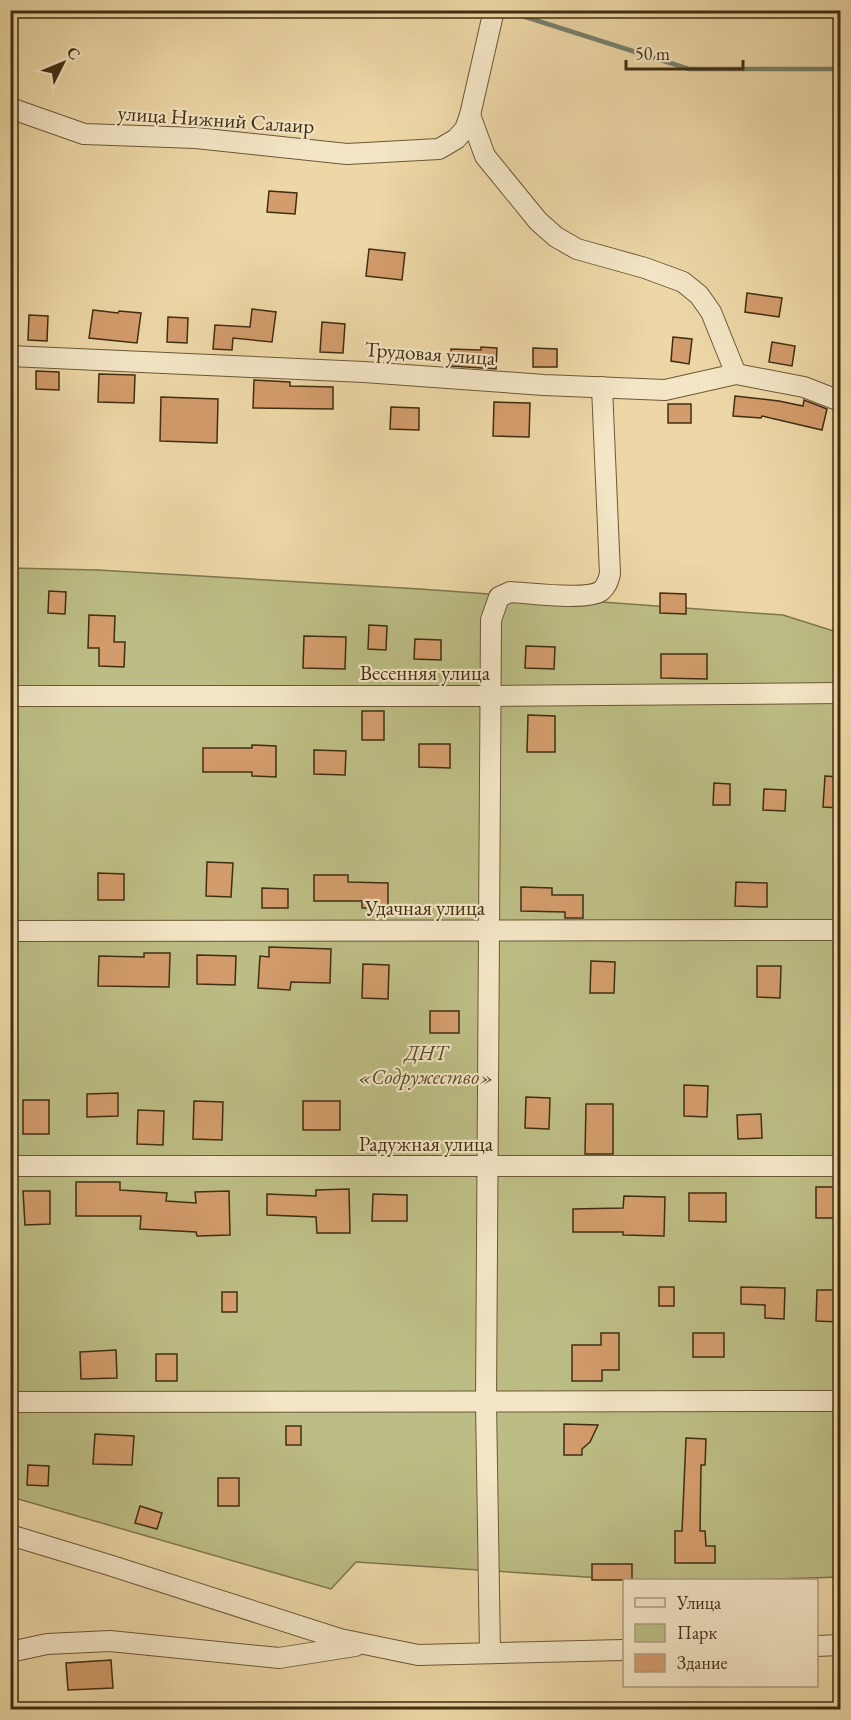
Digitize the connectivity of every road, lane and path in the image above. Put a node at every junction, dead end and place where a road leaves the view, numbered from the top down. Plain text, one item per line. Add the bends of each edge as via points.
1 (494, 10) edge
2 (10, 108) edge
3 (470, 115) junction
4 (10, 356) edge
5 (736, 374) junction
6 (602, 387) junction
7 (840, 401) edge
8 (840, 693) edge
9 (10, 696) edge
10 (490, 696) junction
11 (840, 930) edge
12 (10, 931) edge
13 (489, 931) junction
14 (10, 1166) edge
15 (840, 1166) edge
16 (488, 1167) junction
17 (840, 1401) edge
18 (10, 1402) edge
19 (486, 1402) junction
20 (10, 1535) edge
21 (367, 1644) junction
22 (840, 1645) edge
23 (818, 1646) edge
24 (623, 1650) edge
25 (10, 1652) edge
26 (490, 1653) junction

1 - 3 street
2 - 3 street, улица Нижний Салаир via 84,134 196,138 347,154 439,149 456,139
3 - 5 street via 485,156 556,237 577,249 683,282 699,295 711,312
4 - 6 street, Трудовая улица
5 - 6 street, Трудовая улица via 664,390
5 - 7 street, Трудовая улица via 804,387
6 - 10 street via 610,574 607,585 600,592 585,596 510,592 499,597 491,620
8 - 10 street, Весенняя улица
9 - 10 street, Весенняя улица
10 - 13 street
11 - 13 street, Удачная улица
12 - 13 street, Удачная улица
13 - 16 street
14 - 16 street, Радужная улица
15 - 16 street, Радужная улица
16 - 19 street
17 - 19 street
18 - 19 street
19 - 26 street
20 - 21 street via 340,1639
21 - 25 street via 279,1658 110,1641 46,1644
21 - 26 street via 418,1655
22 - 23 street
24 - 26 street

